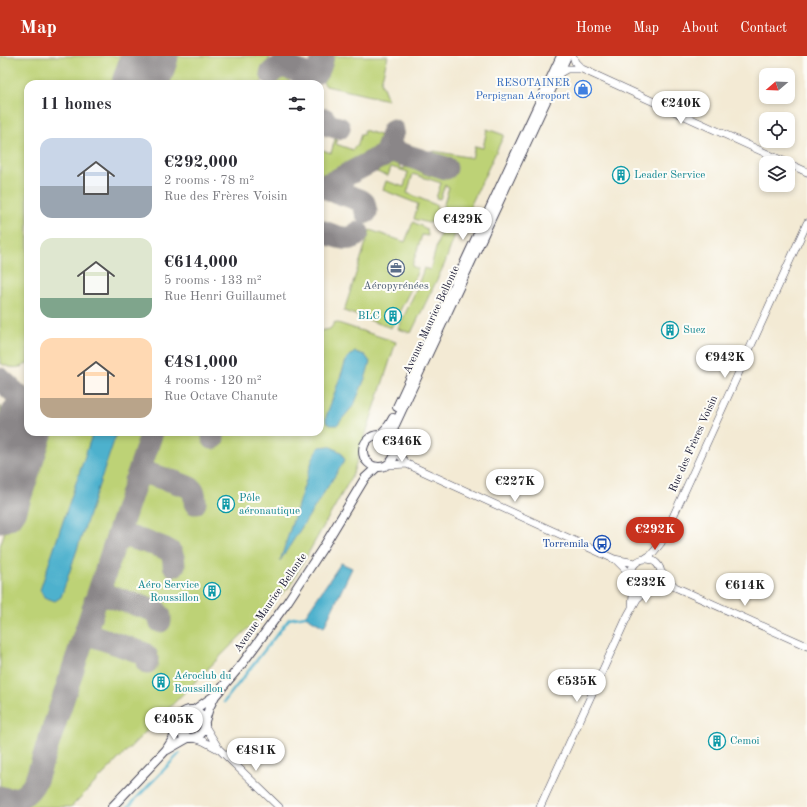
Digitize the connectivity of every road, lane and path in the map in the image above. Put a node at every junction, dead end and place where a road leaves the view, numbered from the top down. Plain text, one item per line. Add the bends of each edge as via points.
1 (561, 56) edge
2 (567, 56) edge
3 (573, 56) edge
4 (582, 69) junction
5 (560, 74) junction
6 (807, 172) edge
7 (807, 223) edge
8 (379, 436) junction
9 (393, 447) junction
10 (366, 460) junction
11 (407, 464) junction
12 (388, 465) junction
13 (377, 467) junction
14 (365, 478) junction
15 (661, 543) junction
16 (646, 558) junction
17 (614, 559) junction
18 (635, 563) junction
19 (659, 565) junction
20 (662, 574) junction
21 (631, 575) junction
22 (634, 583) junction
23 (657, 586) junction
24 (675, 587) junction
25 (648, 589) junction
26 (631, 608) junction
27 (807, 646) edge
28 (215, 696) junction
29 (194, 710) junction
30 (205, 723) junction
31 (177, 727) junction
32 (191, 738) junction
33 (166, 750) junction
34 (220, 750) junction
35 (112, 807) edge
36 (279, 807) edge
37 (540, 807) edge

1 - 8 street, Avenue Maurice Bellonte via 390,425
2 - 5 street, Avenue Maurice Bellonte
3 - 4 street
4 - 5 street via 566,69
4 - 6 street
5 - 9 street, Avenue Maurice Bellonte via 394,427
7 - 15 street, Rue des Frères Voisin
8 - 9 street via 386,438
8 - 10 street via 370,438 365,443 363,452
9 - 11 street
9 - 12 street via 393,458
10 - 13 street
10 - 14 street, Avenue Maurice Bellonte
11 - 12 street
11 - 17 street
12 - 13 street
13 - 14 street, Avenue Maurice Bellonte
14 - 28 street, Avenue Maurice Bellonte via 286,604
15 - 16 street, Rue des Frères Voisin
15 - 19 street, Rue des Frères Voisin
16 - 18 street
16 - 19 street
17 - 18 street
17 - 21 street
18 - 21 street
19 - 20 street
20 - 23 street
20 - 24 street
21 - 22 street
22 - 25 street via 640,588
22 - 26 street
23 - 24 street
23 - 25 street
24 - 27 street
25 - 26 street
26 - 37 street
28 - 29 street, Avenue Maurice Bellonte
28 - 30 street, Avenue Maurice Bellonte
29 - 30 street via 201,714
29 - 31 street via 182,713 177,720
30 - 32 street via 202,734
30 - 34 street
31 - 32 street via 181,734
31 - 33 street
32 - 33 street
32 - 34 street
33 - 35 street
34 - 36 street

